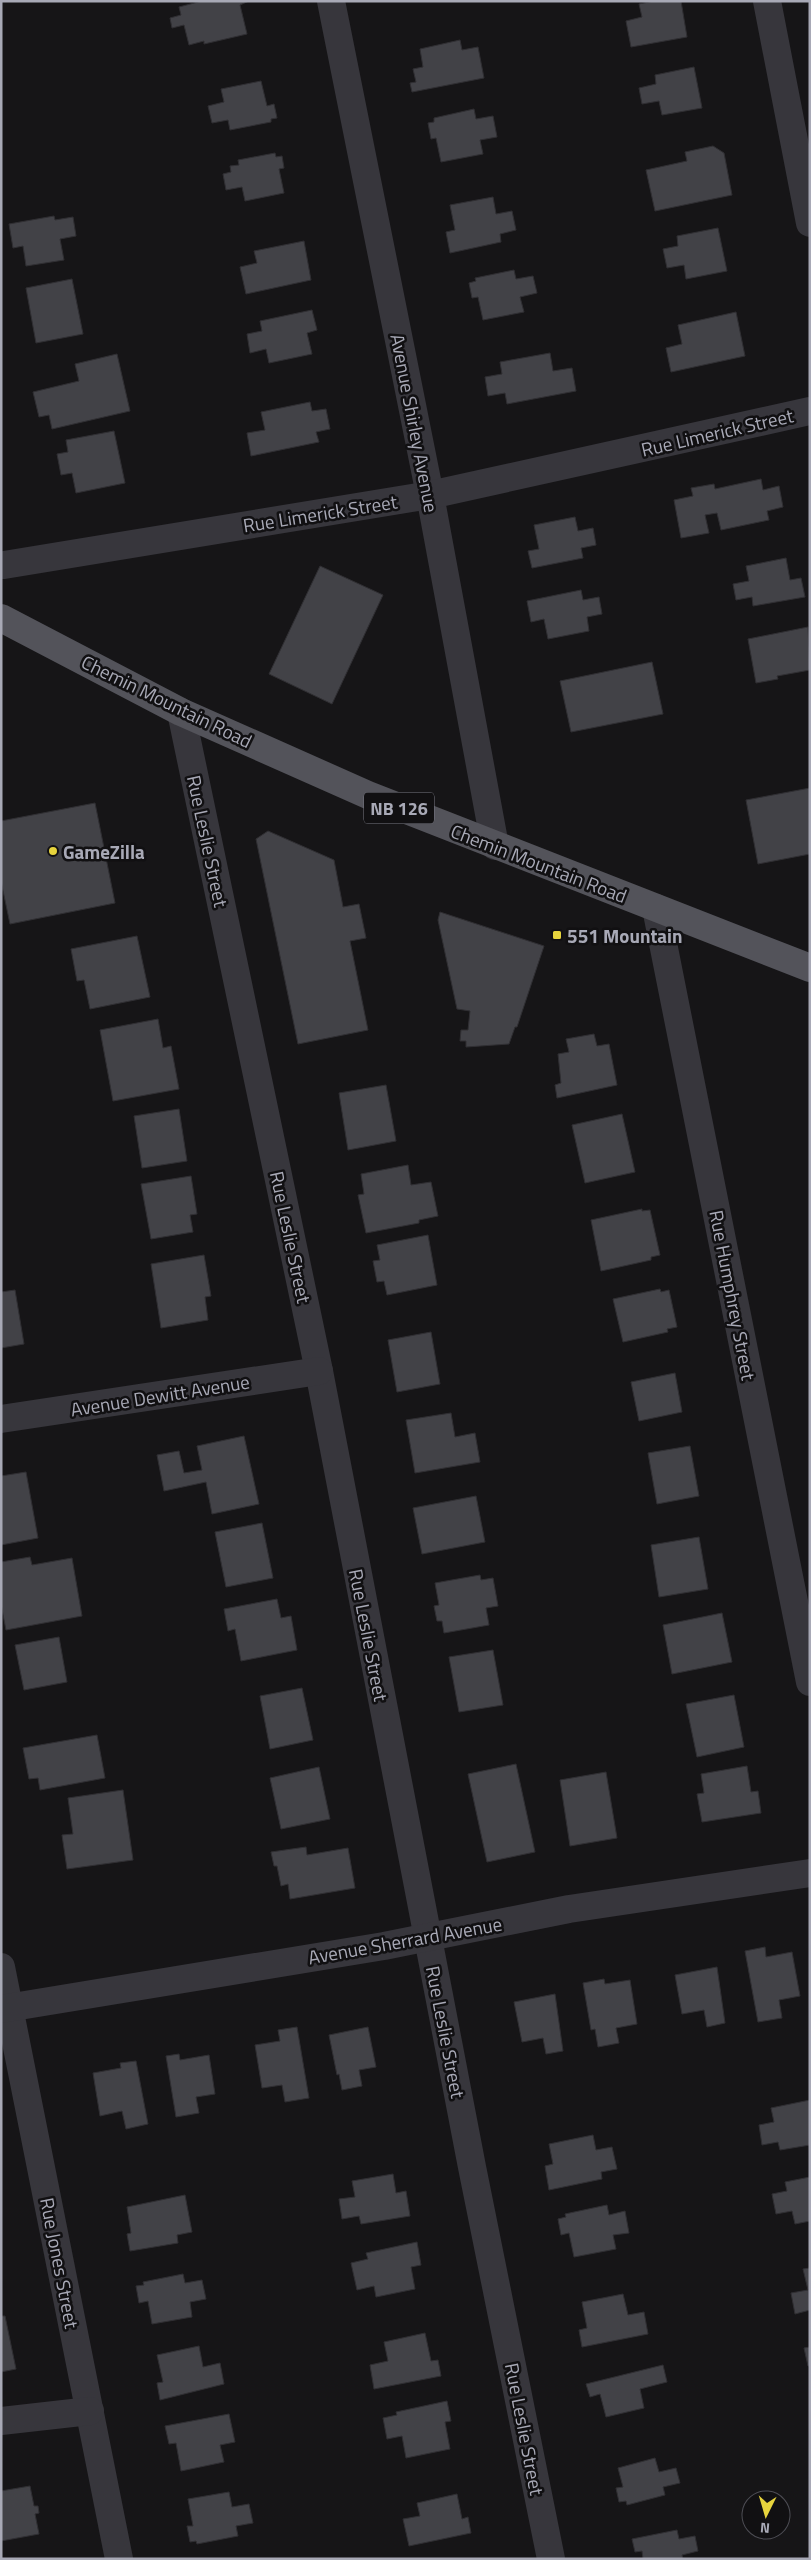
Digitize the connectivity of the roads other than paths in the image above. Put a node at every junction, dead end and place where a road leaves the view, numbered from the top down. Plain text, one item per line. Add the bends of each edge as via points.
1 (331, 1) edge
2 (767, 1) edge
3 (810, 223) edge
4 (810, 411) edge
5 (430, 495) junction
6 (2, 562) edge
7 (1, 618) edge
8 (181, 712) junction
9 (495, 846) junction
10 (656, 908) junction
11 (810, 968) edge
12 (319, 1371) junction
13 (1, 1419) edge
14 (810, 1682) edge
15 (810, 1873) edge
16 (428, 1938) junction
17 (1, 1967) edge
18 (5, 2008) edge
19 (90, 2411) junction
20 (1, 2422) edge
21 (119, 2559) edge
22 (551, 2559) edge

1 - 5 street, Avenue Shirley Avenue
2 - 3 street
4 - 5 street, Rue Limerick Street
5 - 6 street, Rue Limerick Street
5 - 9 street, Avenue Shirley Avenue
7 - 8 main road, Chemin Mountain Road / NB 126
8 - 9 main road, Chemin Mountain Road / NB 126 via 368,795
8 - 12 street, Rue Leslie Street
9 - 10 main road, Chemin Mountain Road / NB 126
10 - 11 main road, Chemin Mountain Road / NB 126
10 - 14 street, Rue Humphrey Street
12 - 13 street, Avenue Dewitt Avenue
12 - 16 street, Rue Leslie Street
15 - 16 street, Avenue Sherrard Avenue via 570,1909
16 - 18 street, Avenue Sherrard Avenue
16 - 22 street, Rue Leslie Street
17 - 18 street, Rue Jones Street
18 - 19 street, Rue Jones Street
19 - 20 street
19 - 21 street, Rue Jones Street

